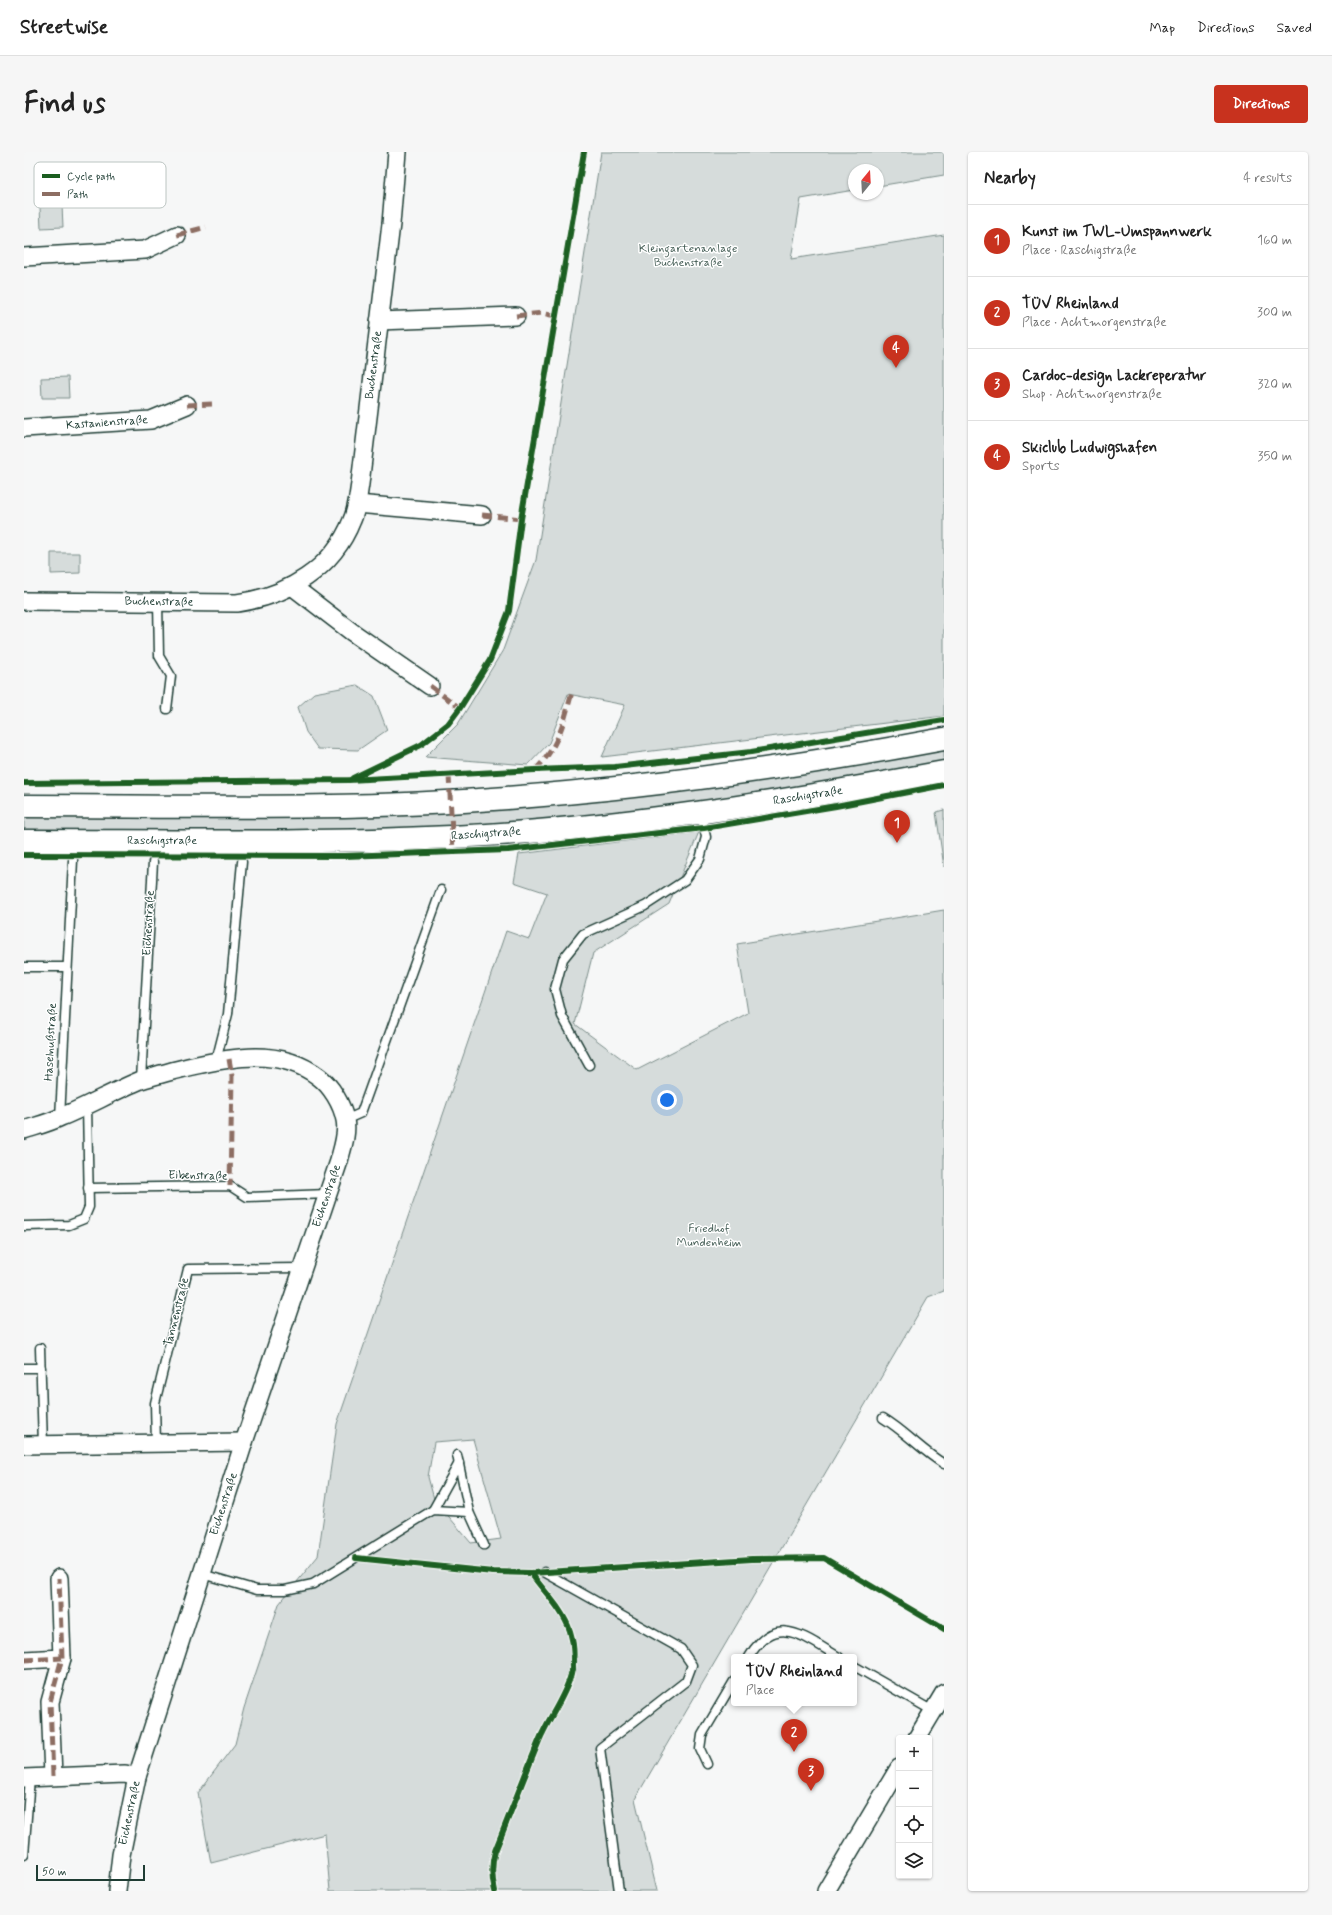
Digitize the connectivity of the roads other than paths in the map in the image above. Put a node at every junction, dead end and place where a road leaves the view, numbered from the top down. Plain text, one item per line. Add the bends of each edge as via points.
1 (397, 152) edge
2 (177, 234) dead end
3 (24, 257) edge
4 (516, 316) dead end
5 (379, 321) junction
6 (187, 405) dead end
7 (24, 428) edge
8 (357, 504) junction
9 (482, 515) dead end
10 (292, 586) junction
11 (24, 601) edge
12 (158, 602) junction
13 (430, 686) dead end
14 (167, 709) dead end
15 (944, 738) edge
16 (944, 772) edge
17 (676, 782) junction
18 (24, 806) edge
19 (701, 813) junction
20 (680, 816) junction
21 (24, 841) edge
22 (73, 860) dead end
23 (153, 862) dead end
24 (242, 862) dead end
25 (441, 890) dead end
26 (24, 967) edge
27 (67, 967) junction
28 (216, 1061) junction
29 (589, 1065) dead end
30 (141, 1080) junction
31 (86, 1106) junction
32 (60, 1118) junction
33 (345, 1120) junction
34 (24, 1130) edge
35 (88, 1188) junction
36 (328, 1194) junction
37 (24, 1226) edge
38 (303, 1268) junction
39 (40, 1348) dead end
40 (24, 1368) edge
41 (41, 1368) junction
42 (882, 1418) dead end
43 (244, 1442) junction
44 (156, 1444) junction
45 (24, 1445) edge
46 (43, 1445) junction
47 (944, 1464) edge
48 (433, 1510) junction
49 (469, 1512) junction
50 (484, 1545) dead end
51 (544, 1572) dead end
52 (202, 1574) junction
53 (59, 1578) dead end
54 (751, 1654) edge
55 (834, 1654) edge
56 (62, 1658) junction
57 (24, 1660) edge
58 (857, 1668) edge
59 (731, 1686) edge
60 (944, 1693) edge
61 (933, 1711) junction
62 (919, 1735) edge
63 (707, 1764) dead end
64 (897, 1771) edge
65 (53, 1776) junction
66 (137, 1777) junction
67 (27, 1778) edge
68 (24, 1855) edge
69 (117, 1891) edge
70 (619, 1891) edge
71 (826, 1891) edge

1 - 5 street, Buchenstraße
2 - 3 street via 145,250
4 - 5 street, Buchenstraße
5 - 8 street, Buchenstraße
6 - 7 street, Kastanienstraße via 151,420
8 - 9 street
8 - 10 street, Buchenstraße via 345,534 324,564
10 - 12 street, Buchenstraße via 255,600 237,603
10 - 13 street via 352,632
11 - 12 street, Buchenstraße
12 - 14 lane via 159,656 171,676
15 - 17 street
16 - 19 street, Raschigstraße
17 - 18 street via 506,799 326,806
17 - 20 street
19 - 20 street, Raschigstraße
19 - 29 lane via 706,837 700,858 686,880 645,906 583,934 563,959 555,989 562,1016
20 - 21 street, Raschigstraße via 506,834 326,842
22 - 27 lane, Haselnußstraße
23 - 30 lane, Eichenstraße
24 - 28 lane via 228,1014
25 - 33 lane via 361,1113
26 - 27 lane
27 - 32 lane, Haselnußstraße
28 - 30 street, Eichenstraße
28 - 33 street, Eichenstraße via 255,1056 295,1062 328,1084 338,1100
30 - 31 street, Eichenstraße
31 - 32 street, Eichenstraße
31 - 35 lane
32 - 34 street, Eichenstraße
33 - 36 street, Eichenstraße via 339,1162
35 - 36 lane, Eibenstraße via 230,1186 246,1197
35 - 37 lane via 89,1207 84,1219 69,1225
36 - 38 street, Eichenstraße
38 - 43 street, Eichenstraße
38 - 44 lane, Tannenstraße via 188,1269 155,1403
39 - 41 lane
40 - 41 lane
41 - 46 lane
42 - 47 lane via 894,1425 929,1456
43 - 44 street
43 - 52 street, Eichenstraße
44 - 46 street
45 - 46 street
48 - 49 lane
48 - 49 lane via 458,1459
48 - 52 lane via 313,1584 285,1590 258,1590
49 - 50 lane
51 - 70 lane via 681,1649 692,1665 686,1681 600,1748
52 - 66 street, Eichenstraße
53 - 56 street
54 - 55 lane via 766,1636 782,1630 800,1635
56 - 57 street
56 - 65 street via 50,1702
58 - 61 lane
59 - 63 lane via 702,1735 700,1749
60 - 61 street
61 - 62 street
64 - 71 street
65 - 66 street via 125,1774
65 - 67 street
66 - 69 street, Eichenstraße via 121,1855
67 - 68 lane

